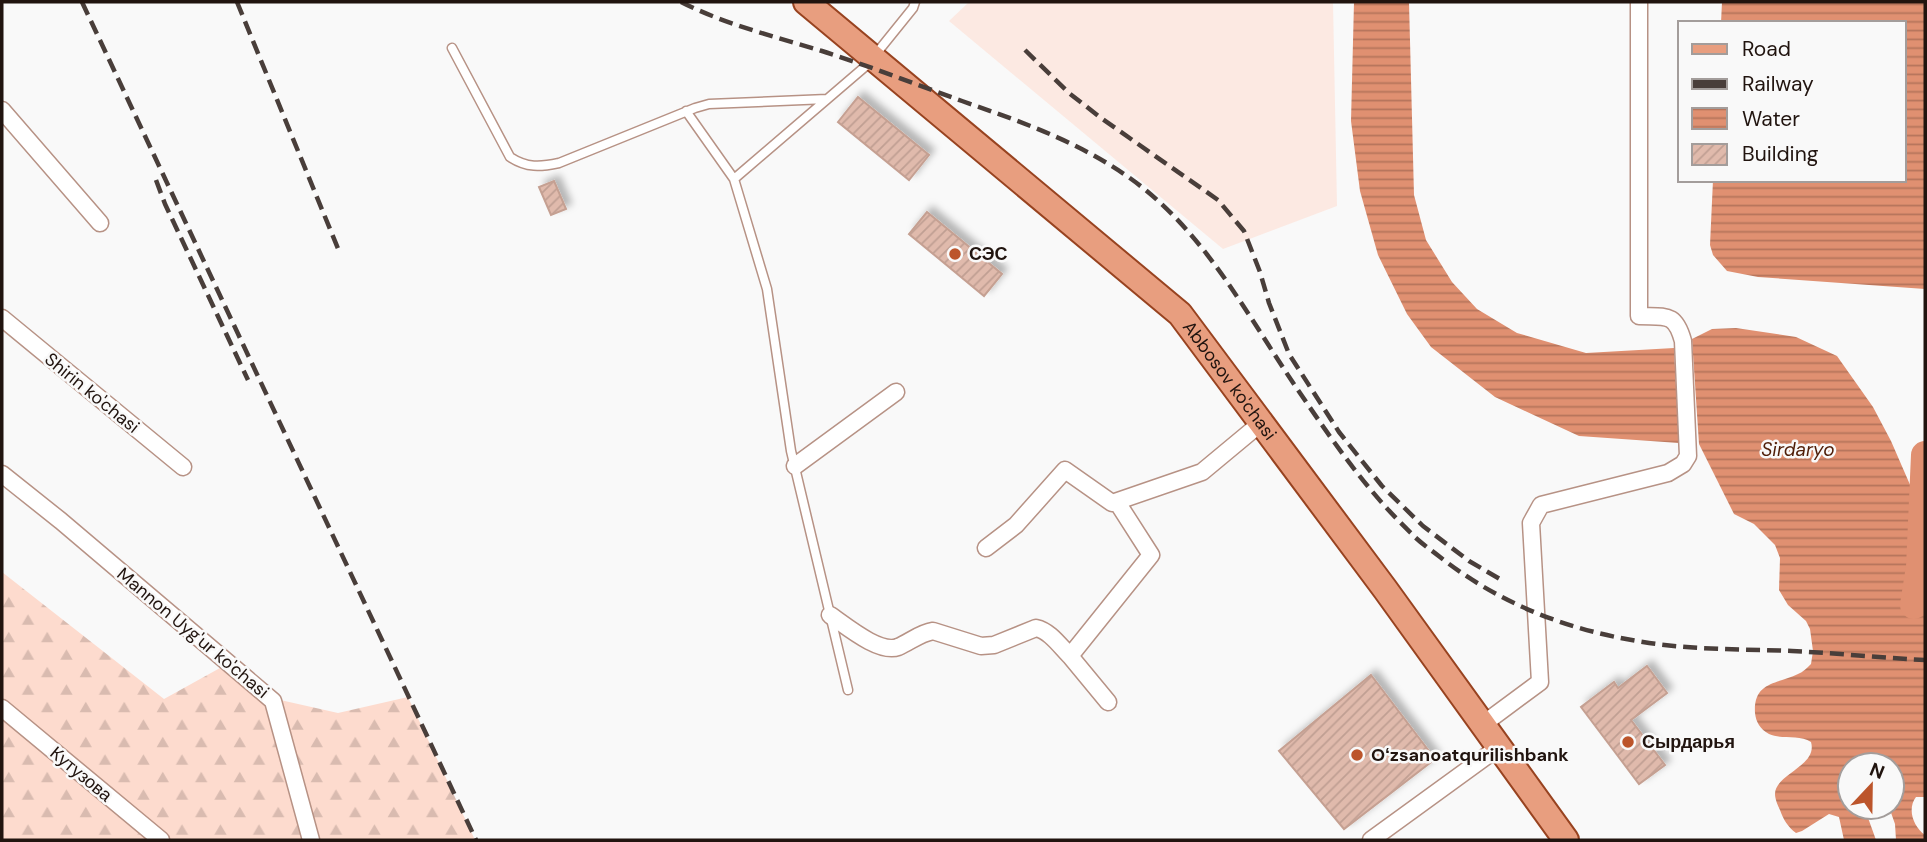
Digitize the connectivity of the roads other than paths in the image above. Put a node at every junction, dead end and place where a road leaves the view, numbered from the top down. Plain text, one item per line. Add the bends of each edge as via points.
1 (806, 2) edge
2 (915, 2) edge
3 (1639, 2) edge
4 (452, 48) dead end
5 (874, 58) junction
6 (827, 99) junction
7 (2, 110) edge
8 (686, 111) junction
9 (734, 179) junction
10 (100, 223) dead end
11 (2, 318) edge
12 (896, 392) dead end
13 (1261, 423) junction
14 (795, 466) junction
15 (183, 467) dead end
16 (2, 474) edge
17 (1117, 502) junction
18 (986, 548) dead end
19 (830, 615) junction
20 (1070, 656) junction
21 (848, 690) dead end
22 (1108, 702) dead end
23 (2, 708) edge
24 (1482, 725) junction
25 (1499, 747) junction
26 (160, 840) edge
27 (310, 840) edge
28 (1371, 840) edge
29 (1566, 840) edge

1 - 5 main road, Abbosov ko'chasi
2 - 5 lane
3 - 24 street via 1639,316 1670,318 1678,326 1683,341 1688,456 1668,473 1541,506 1531,523 1540,682
4 - 8 lane via 510,157 528,166 559,163
5 - 6 lane
5 - 13 main road, Abbosov ko'chasi via 1180,314
6 - 8 lane via 709,104
6 - 9 lane
7 - 10 street
8 - 9 lane
9 - 14 lane via 767,289
11 - 15 street, Shirin ko'chasi
12 - 14 street
13 - 17 street via 1202,472
13 - 24 main road, Abbosov ko'chasi
14 - 19 lane
16 - 27 street, Mannon Uyg'ur ko'chasi via 274,701
17 - 18 street via 1065,470 1016,525
17 - 20 street via 1151,555
19 - 20 street via 887,648 933,631 981,646 993,645 1035,628
19 - 21 lane
20 - 22 street
23 - 26 street, Кутузова
24 - 25 main road, Abbosov ko'chasi
25 - 28 street
25 - 29 main road, Abbosov ko'chasi

